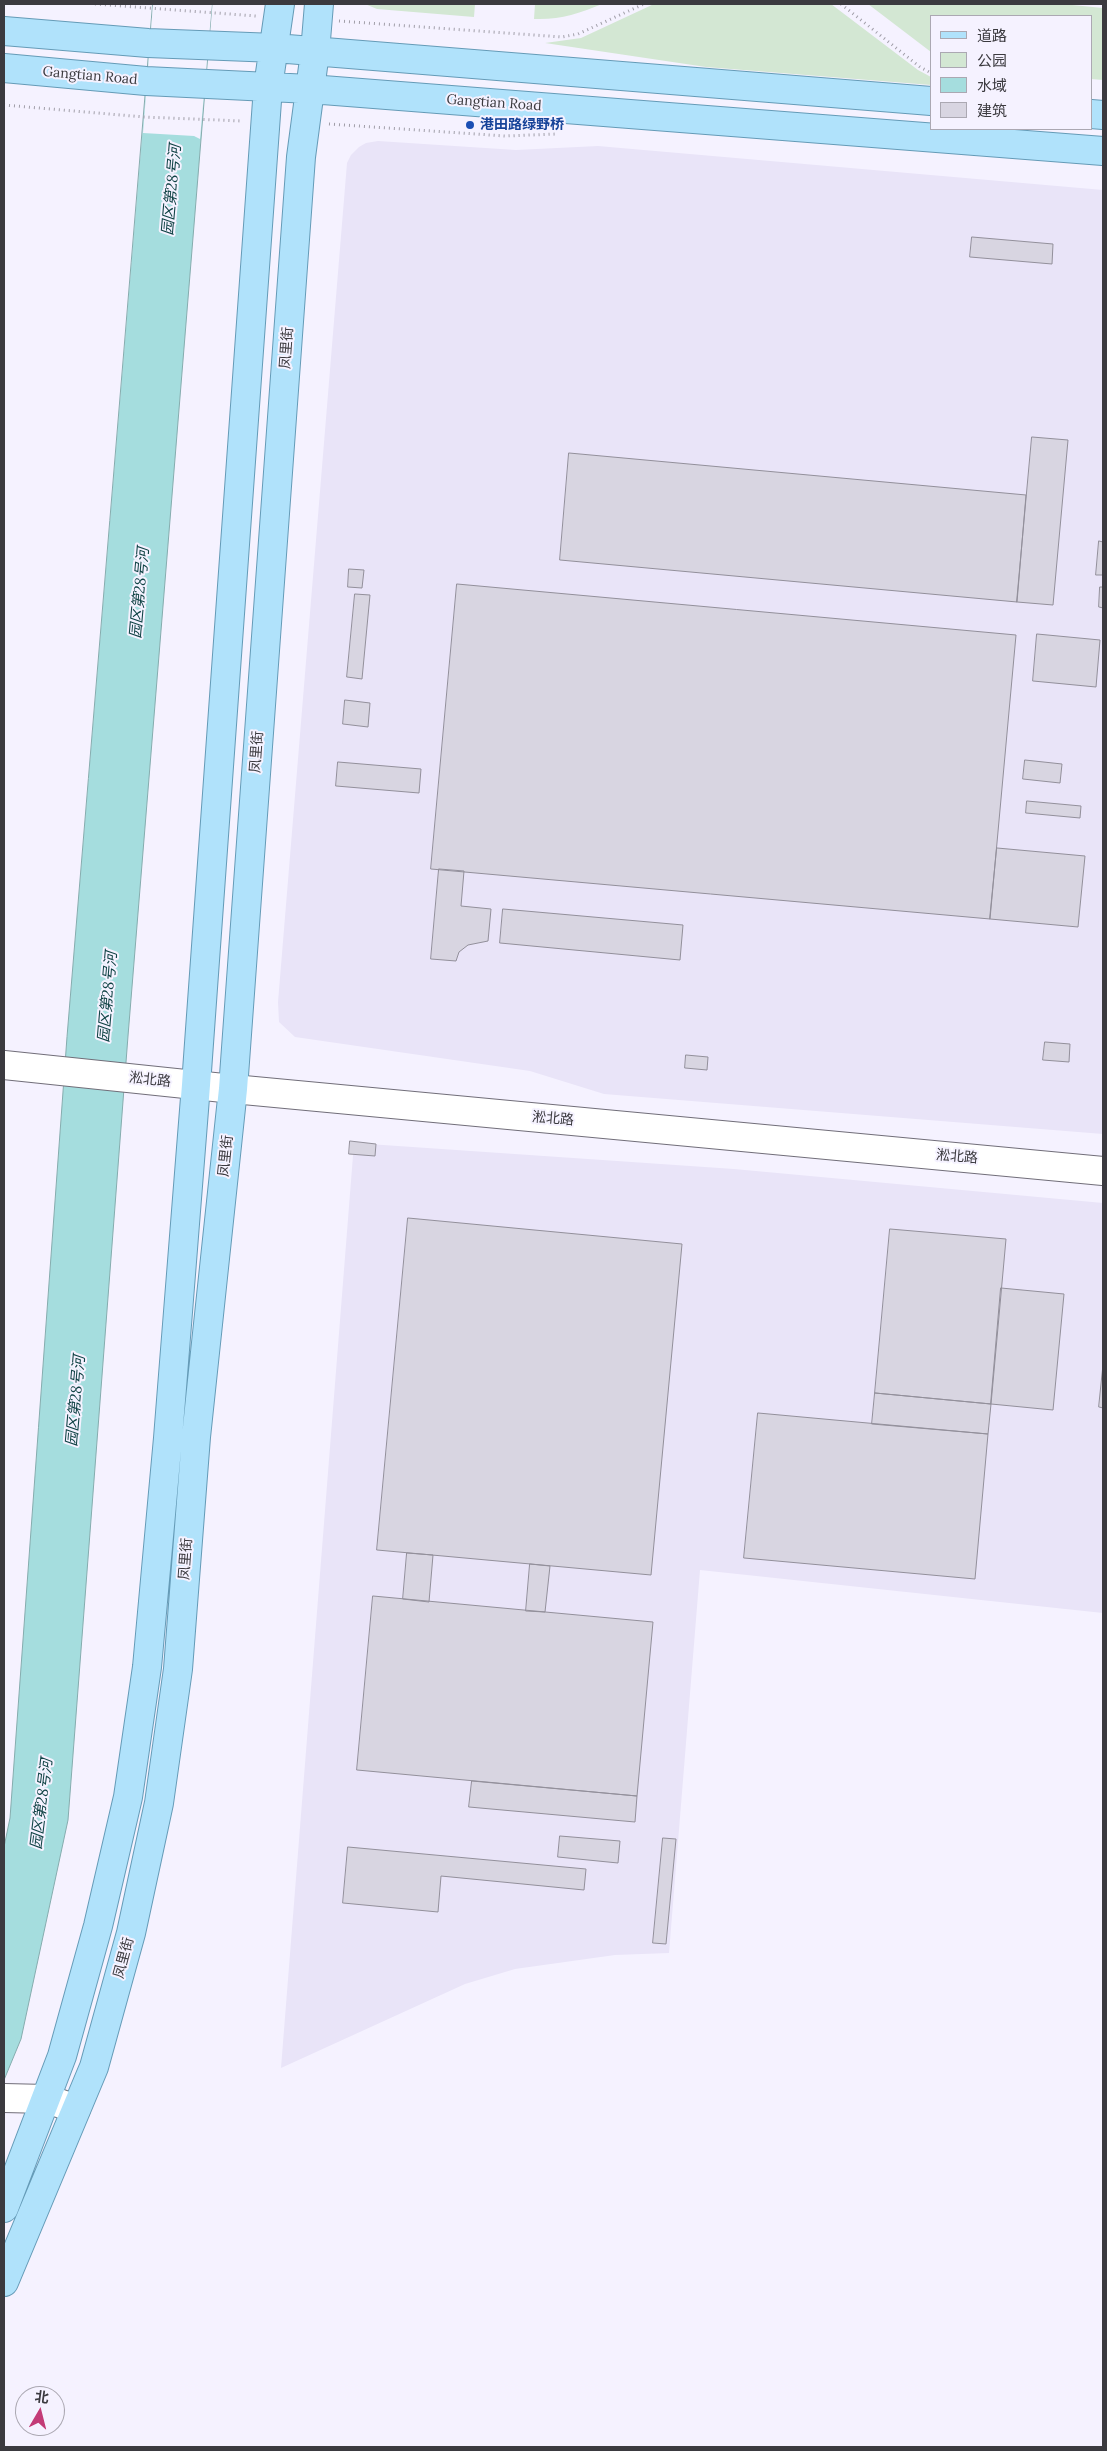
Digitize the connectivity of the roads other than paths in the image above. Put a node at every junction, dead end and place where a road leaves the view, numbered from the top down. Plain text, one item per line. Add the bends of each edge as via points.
1 (280, 11) edge
2 (319, 12) edge
3 (4, 31) edge
4 (275, 48) junction
5 (315, 52) junction
6 (4, 68) edge
7 (268, 87) junction
8 (310, 89) junction
9 (930, 101) edge
10 (1103, 151) edge
11 (4, 1065) edge
12 (196, 1085) junction
13 (233, 1089) junction
14 (1103, 1171) edge
15 (5, 2098) edge
16 (47, 2099) junction
17 (76, 2109) junction
18 (4, 2208) edge
19 (4, 2282) edge

1 - 4 main road, 凤里街
2 - 5 main road, 凤里街
3 - 4 main road via 148,43
4 - 5 main road
4 - 7 main road, 凤里街
5 - 8 main road, 凤里街
5 - 9 main road
6 - 7 main road, Gangtian Road via 146,81
7 - 8 main road, Gangtian Road
7 - 12 main road, 凤里街
8 - 10 main road, Gangtian Road
8 - 13 main road, 凤里街 via 300,157
11 - 12 street, 淞北路
12 - 13 street, 淞北路
12 - 16 main road, 凤里街 via 147,1667 128,1797 98,1926
13 - 14 street, 淞北路
13 - 17 main road, 凤里街 via 196,1437 178,1670 159,1803 131,1933 94,2067
15 - 16 street
16 - 17 street
16 - 18 main road, 凤里街
17 - 19 main road, 凤里街

